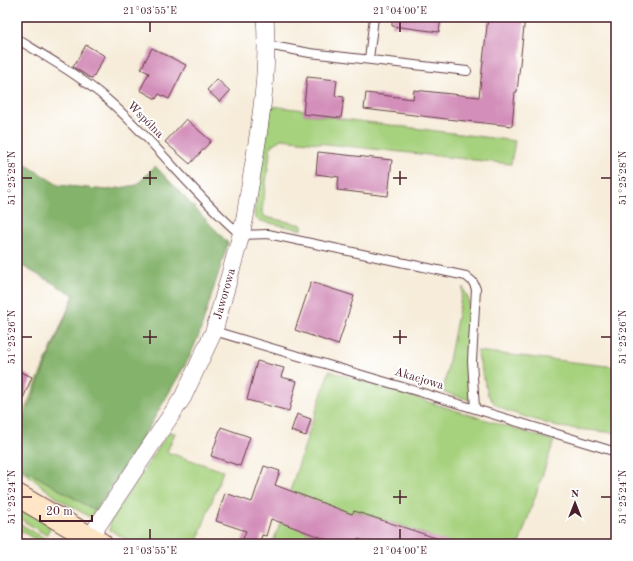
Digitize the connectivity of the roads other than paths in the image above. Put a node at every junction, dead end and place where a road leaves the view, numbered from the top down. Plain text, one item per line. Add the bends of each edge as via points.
1 (265, 17) edge
2 (374, 17) edge
3 (17, 39) edge
4 (267, 45) junction
5 (369, 59) junction
6 (467, 71) dead end
7 (241, 235) junction
8 (214, 331) junction
9 (475, 408) junction
10 (616, 452) edge
11 (17, 495) edge
12 (95, 542) edge

1 - 4 street, Jaworowa
2 - 5 lane
3 - 7 lane, Wspólna via 65,68 107,100 136,126
4 - 5 lane
4 - 7 street, Jaworowa via 264,93
5 - 6 lane
7 - 8 street, Jaworowa
7 - 9 lane via 268,234 466,276 476,289 472,362
8 - 9 lane, Akacjowa
8 - 12 street, Jaworowa via 183,397 95,530
9 - 10 lane, Akacjowa
11 - 12 main road

